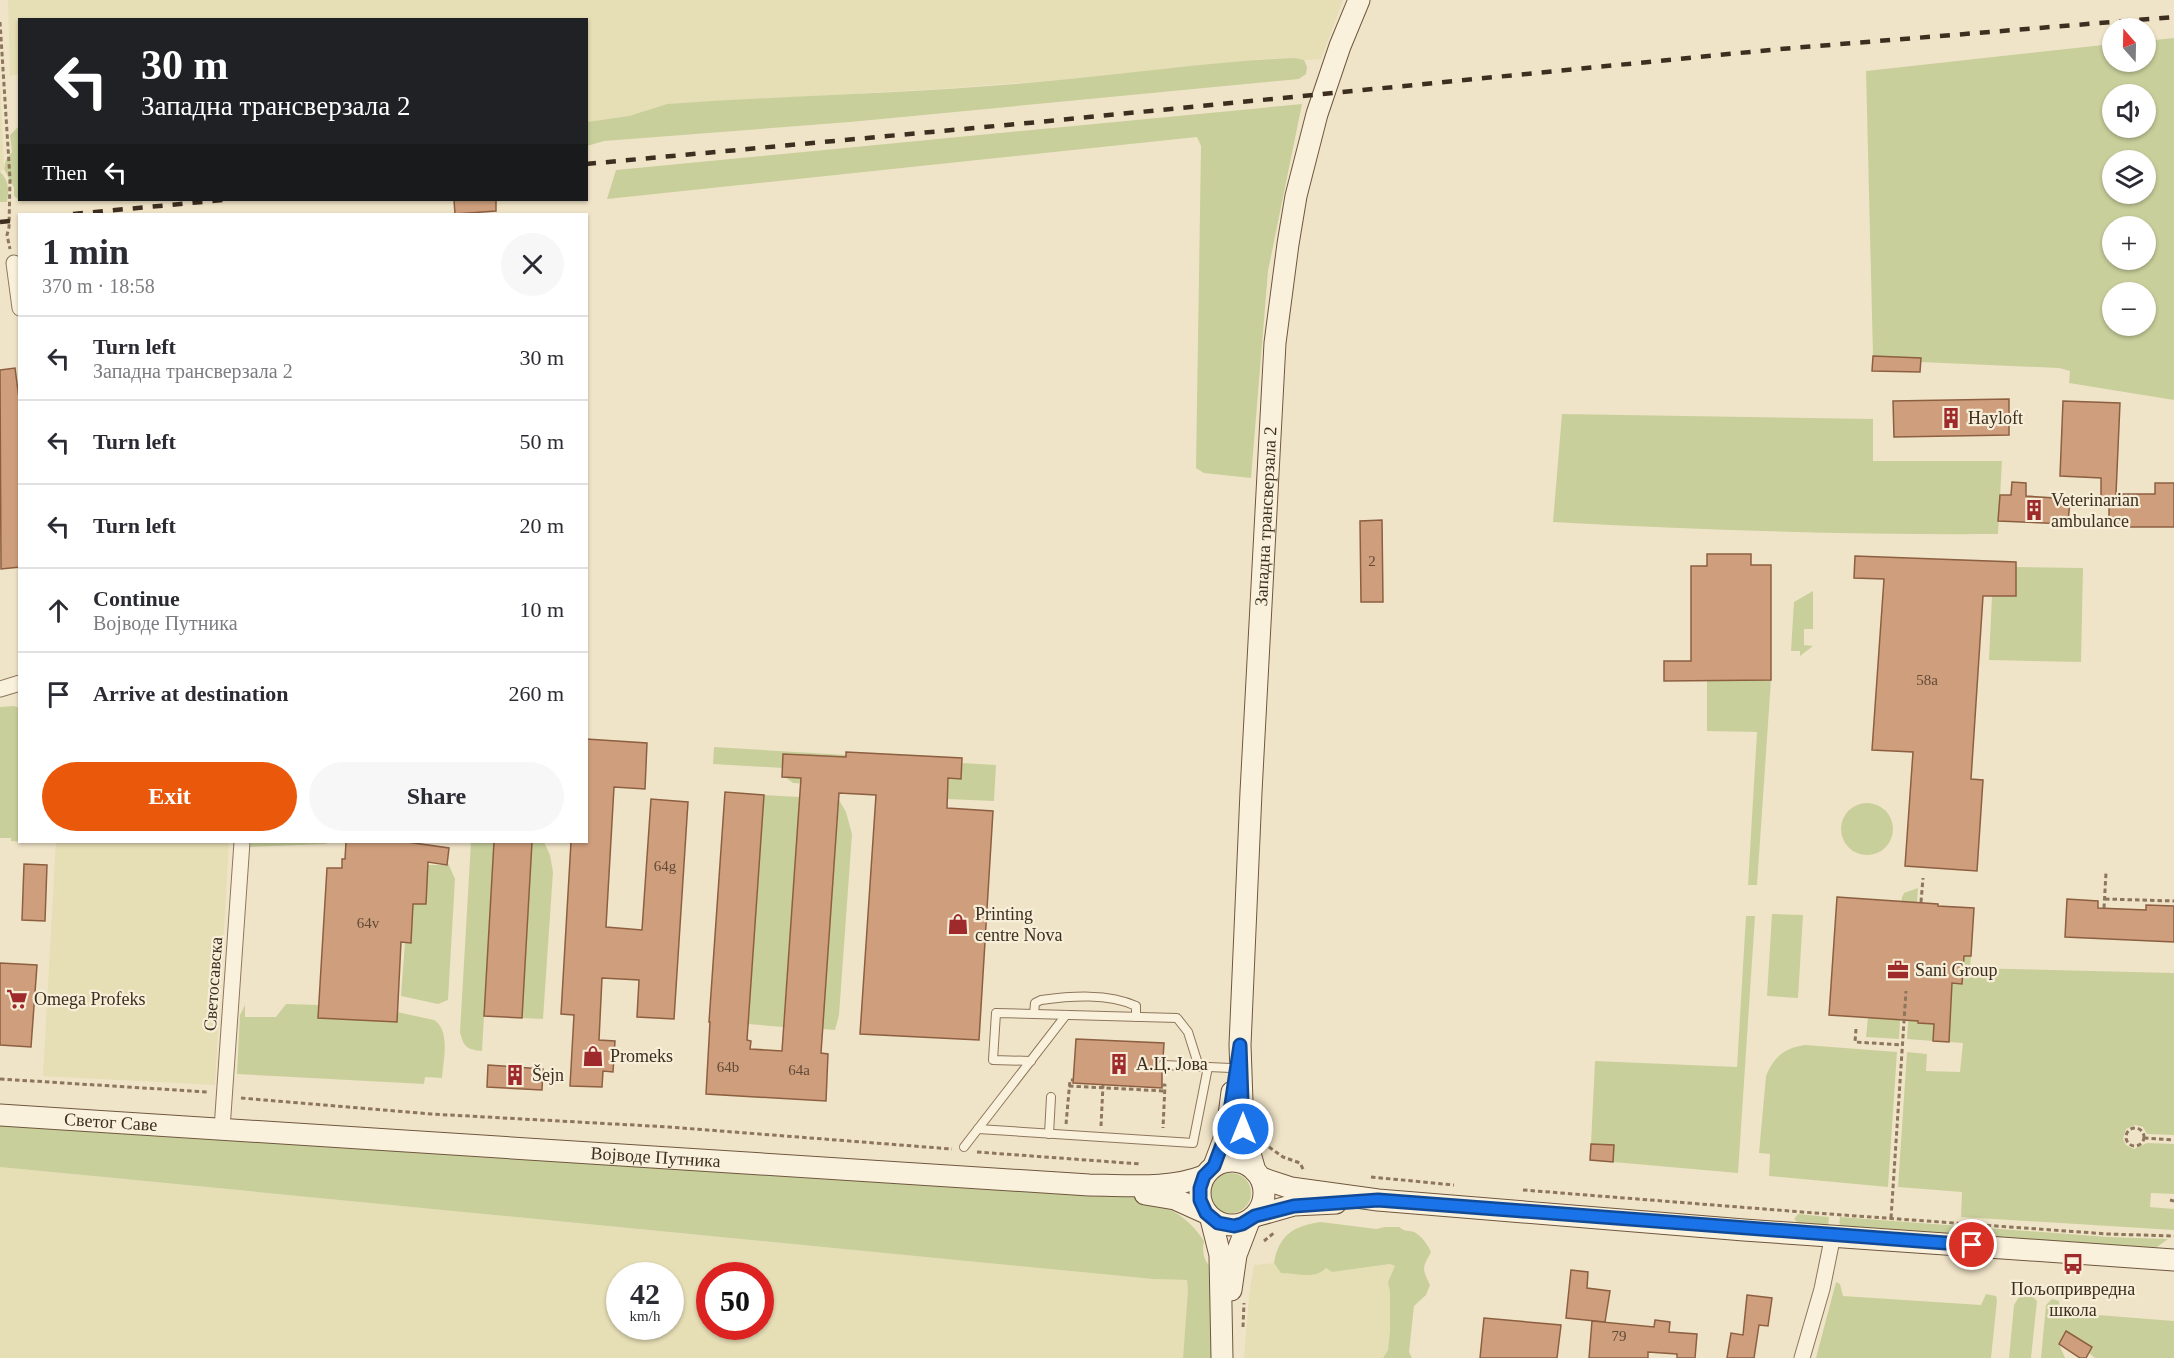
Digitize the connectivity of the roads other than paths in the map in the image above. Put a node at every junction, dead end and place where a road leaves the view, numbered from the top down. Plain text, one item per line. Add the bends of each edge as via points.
1 (1359, 0) edge
2 (14, 262) road end
3 (18, 293) edge
4 (18, 684) edge
5 (0, 689) edge
6 (242, 843) edge
7 (1034, 1014) junction
8 (1066, 1016) junction
9 (1136, 1017) junction
10 (1240, 1045) junction
11 (1031, 1061) junction
12 (1163, 1065) dead end
13 (1199, 1067) junction
14 (1209, 1067) junction
15 (1231, 1068) dead end
16 (1051, 1097) dead end
17 (0, 1115) edge
18 (222, 1129) junction
19 (978, 1129) junction
20 (1048, 1134) junction
21 (964, 1147) dead end
22 (1209, 1171) junction
23 (1258, 1175) junction
24 (1089, 1185) junction
25 (1378, 1200) junction
26 (1209, 1216) junction
27 (1252, 1218) junction
28 (1833, 1235) junction
29 (2174, 1260) edge
30 (1229, 1345) edge
31 (1802, 1358) edge

1 - 10 main road, Западна трансверзала 2 via 1317,114 1296,196 1275,343
2 - 3 street
4 - 5 street
6 - 18 street, Светосавска
7 - 8 lane
7 - 9 lane via 1035,1003 1041,1000 1089,997 1126,1001 1136,1006
7 - 11 lane via 996,1012 993,1060
8 - 9 lane
8 - 11 lane
9 - 13 lane via 1177,1018 1188,1032
10 - 22 main road, Западна трансверзала 2 via 1227,1131
10 - 23 main road, Западна трансверзала 2 via 1243,1129
11 - 19 lane
12 - 13 lane
13 - 14 lane
14 - 15 lane
14 - 20 lane via 1193,1143
16 - 20 lane
17 - 18 main road, Светог Саве
18 - 24 main road, Војводе Путника
19 - 20 lane
19 - 21 lane
22 - 23 main road via 1221,1163 1235,1161 1249,1166
22 - 24 main road, Војводе Путника via 1191,1181 1163,1185
22 - 26 main road via 1199,1194
23 - 25 main road via 1299,1190
23 - 27 main road via 1263,1202
24 - 26 main road, Војводе Путника via 1167,1197
25 - 27 main road via 1294,1206
25 - 28 main road
26 - 27 main road via 1234,1226
26 - 30 main road via 1220,1255
27 - 30 main road via 1236,1255
28 - 29 main road
28 - 31 street

